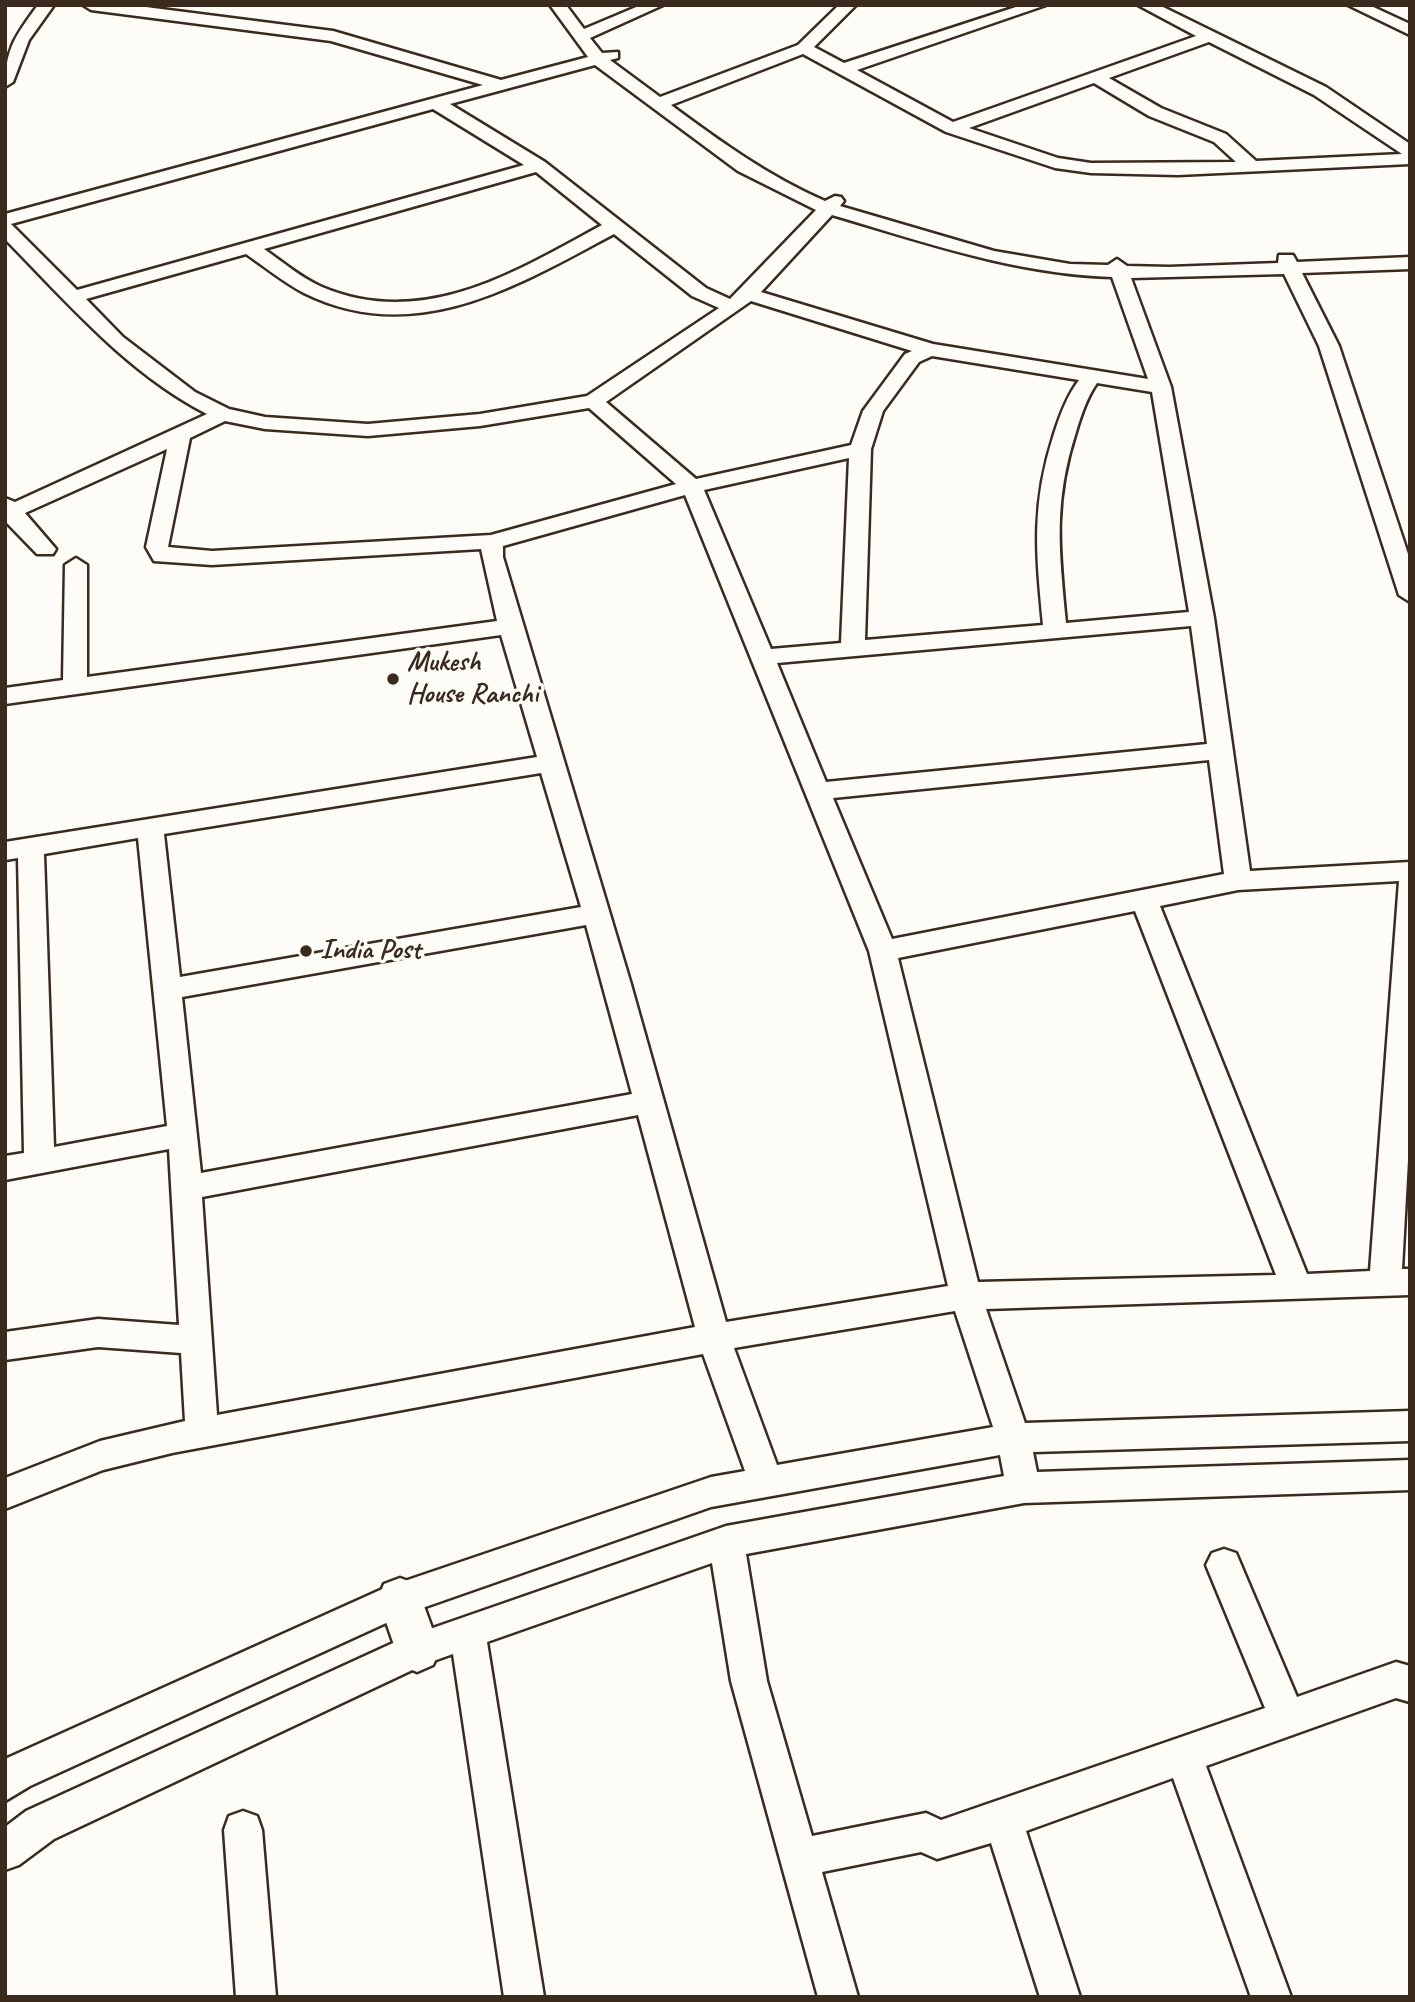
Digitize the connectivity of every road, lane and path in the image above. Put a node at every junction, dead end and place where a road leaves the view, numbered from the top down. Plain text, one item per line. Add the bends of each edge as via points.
1 (46, 5) edge
2 (91, 5) edge
3 (558, 5) edge
4 (572, 5) edge
5 (655, 5) edge
6 (848, 5) edge
7 (1038, 5) edge
8 (1146, 5) edge
9 (1356, 5) edge
10 (1368, 5) edge
11 (1410, 24) edge
12 (1410, 30) edge
13 (587, 34) junction
14 (1211, 36) junction
15 (804, 48) junction
16 (605, 57) junction
17 (843, 69) junction
18 (1095, 77) junction
19 (5, 82) edge
20 (504, 86) junction
21 (663, 102) junction
22 (439, 105) junction
23 (952, 128) junction
24 (1410, 152) edge
25 (1410, 159) edge
26 (540, 166) junction
27 (1251, 166) junction
28 (831, 204) junction
29 (5, 220) edge
30 (614, 226) junction
31 (5, 228) edge
32 (250, 248) junction
33 (1410, 254) edge
34 (1410, 263) edge
35 (1288, 264) junction
36 (1118, 269) junction
37 (748, 294) junction
38 (73, 297) junction
39 (731, 306) junction
40 (930, 350) junction
41 (1093, 376) junction
42 (1161, 387) junction
43 (593, 401) junction
44 (223, 414) junction
45 (180, 436) junction
46 (860, 449) junction
47 (692, 486) junction
48 (7, 510) edge
49 (492, 542) junction
50 (45, 549) dead end
51 (76, 565) dead end
52 (1408, 582) edge
53 (1202, 618) junction
54 (510, 626) junction
55 (1055, 629) junction
56 (853, 648) junction
57 (762, 657) junction
58 (75, 686) junction
59 (5, 696) edge
60 (1220, 751) junction
61 (551, 764) junction
62 (817, 791) junction
63 (150, 827) junction
64 (18, 849) edge
65 (1410, 872) edge
66 (1238, 881) junction
67 (1410, 884) edge
68 (1144, 900) junction
69 (596, 914) junction
70 (883, 951) junction
71 (168, 989) junction
72 (649, 1101) junction
73 (183, 1135) junction
74 (39, 1161) junction
75 (5, 1168) edge
76 (187, 1188) junction
77 (1397, 1283) edge
78 (1297, 1288) junction
79 (966, 1296) junction
80 (714, 1338) junction
81 (197, 1340) junction
82 (5, 1346) edge
83 (1410, 1426) edge
84 (202, 1432) junction
85 (1013, 1438) junction
86 (1410, 1475) edge
87 (766, 1482) junction
88 (1024, 1488) junction
89 (5, 1494) edge
90 (726, 1542) junction
91 (1224, 1564) dead end
92 (400, 1599) junction
93 (468, 1633) junction
94 (417, 1650) junction
95 (1410, 1684) edge
96 (1288, 1719) junction
97 (1184, 1756) junction
98 (5, 1782) edge
99 (1003, 1820) junction
100 (243, 1830) dead end
101 (5, 1851) edge
102 (798, 1858) junction
103 (256, 1997) edge
104 (524, 1997) edge
105 (838, 1997) edge
106 (1060, 1997) edge
107 (1271, 1997) edge

1 - 19 street via 21,40
2 - 20 street via 333,36
3 - 13 street
4 - 13 street
5 - 13 street
6 - 15 street
7 - 17 street
8 - 14 street
9 - 12 street
10 - 11 street
13 - 16 street
14 - 18 street
14 - 24 street via 1320,91
15 - 17 street
15 - 21 street
16 - 20 street
16 - 21 street
17 - 23 street
18 - 23 street
18 - 27 street via 1155,112 1220,138
20 - 22 street
21 - 28 street via 744,167 781,188
22 - 26 street
22 - 29 street
23 - 27 street via 1031,157 1091,168
25 - 27 street
26 - 30 street
26 - 32 street
28 - 36 street via 992,256 1049,267
28 - 37 street
30 - 32 street via 481,296 430,308 389,307 316,291
30 - 39 street via 699,292
31 - 38 street
32 - 38 street
33 - 35 street
34 - 35 street
35 - 36 street
35 - 52 street via 1329,346
36 - 42 street
37 - 39 street
37 - 40 street
38 - 44 street via 137,359 188,396
39 - 43 street
40 - 41 street
40 - 46 street via 912,358 873,411
41 - 42 street
41 - 55 street via 1082,386 1064,436 1047,517
42 - 53 street
43 - 44 street via 480,420 368,430 295,427
43 - 47 street
44 - 45 street
45 - 48 street
45 - 49 street via 157,547 162,556 212,558
46 - 47 street
46 - 56 street
47 - 49 street
47 - 57 street
48 - 50 street
49 - 54 street
51 - 58 street
53 - 55 street
53 - 60 street
54 - 58 street
54 - 61 street
55 - 56 street
56 - 57 street
57 - 62 street
58 - 59 street
60 - 62 street
60 - 66 street
61 - 63 street
61 - 69 street
62 - 70 street
63 - 64 street
63 - 71 street
64 - 74 street
65 - 66 street
66 - 68 street
67 - 77 street
68 - 70 street
68 - 78 street
69 - 71 street
69 - 72 street
70 - 79 street
71 - 73 street
72 - 76 street
72 - 80 street
73 - 74 street
73 - 76 street
74 - 75 street
76 - 81 street
77 - 78 street
78 - 79 street
79 - 80 street
79 - 85 street
80 - 84 street
80 - 87 street
81 - 82 street via 98,1334
81 - 84 street
83 - 85 street
84 - 89 street via 100,1456
85 - 87 street
85 - 88 street
86 - 88 street
87 - 92 street via 710,1492
88 - 90 street
90 - 93 street
90 - 102 street via 749,1681
91 - 96 street
92 - 94 street
92 - 98 street
93 - 94 street
93 - 104 street
94 - 101 street via 40,1825
95 - 96 street via 1396,1680
96 - 97 street
97 - 99 street
97 - 107 street
99 - 102 street via 937,1840 926,1832
99 - 106 street
100 - 103 street
102 - 105 street

